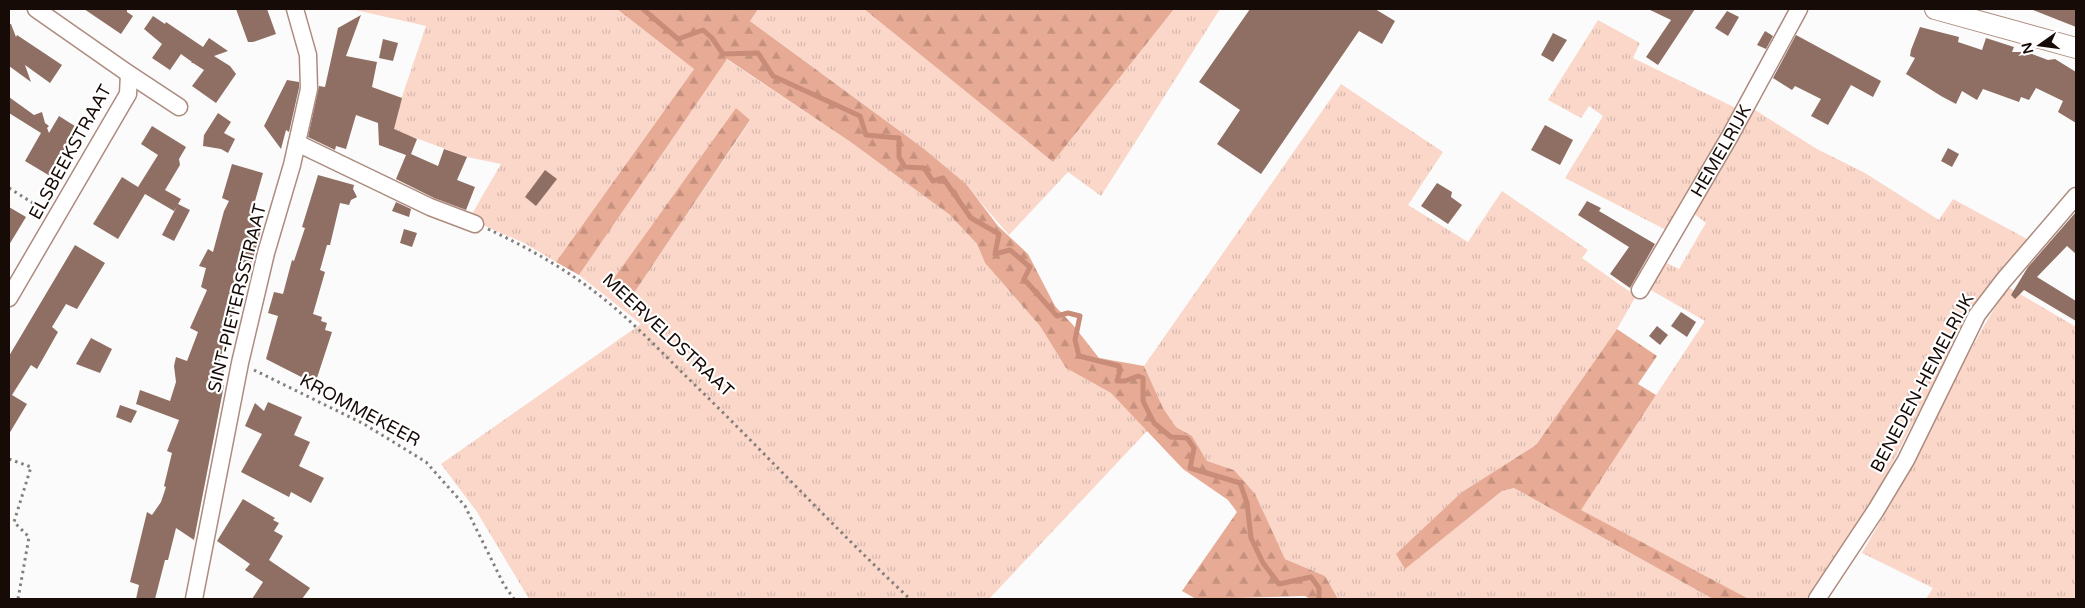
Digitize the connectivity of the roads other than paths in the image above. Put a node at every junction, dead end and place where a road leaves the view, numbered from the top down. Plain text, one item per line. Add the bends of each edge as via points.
1 (36, 9) edge
2 (295, 9) edge
3 (1799, 9) edge
4 (1935, 9) edge
5 (2076, 48) edge
6 (129, 74) junction
7 (179, 107) dead end
8 (297, 143) junction
9 (2076, 196) edge
10 (475, 224) road end
11 (1640, 290) dead end
12 (9, 298) edge
13 (194, 599) edge
14 (1817, 599) edge

1 - 6 street, ELSBEEKSTRAAT
2 - 8 street, SINT-PIETERSSTRAAT via 308,54 309,90
3 - 11 street, HEMELRIJK
4 - 5 street
6 - 7 street, ELSBEEKSTRAAT
6 - 12 street, ELSBEEKSTRAAT via 128,94
8 - 10 street via 430,207
8 - 13 street, SINT-PIETERSSTRAAT via 266,253 240,364
9 - 14 street, BENEDEN-HEMELRIJK via 1982,307 1906,460

